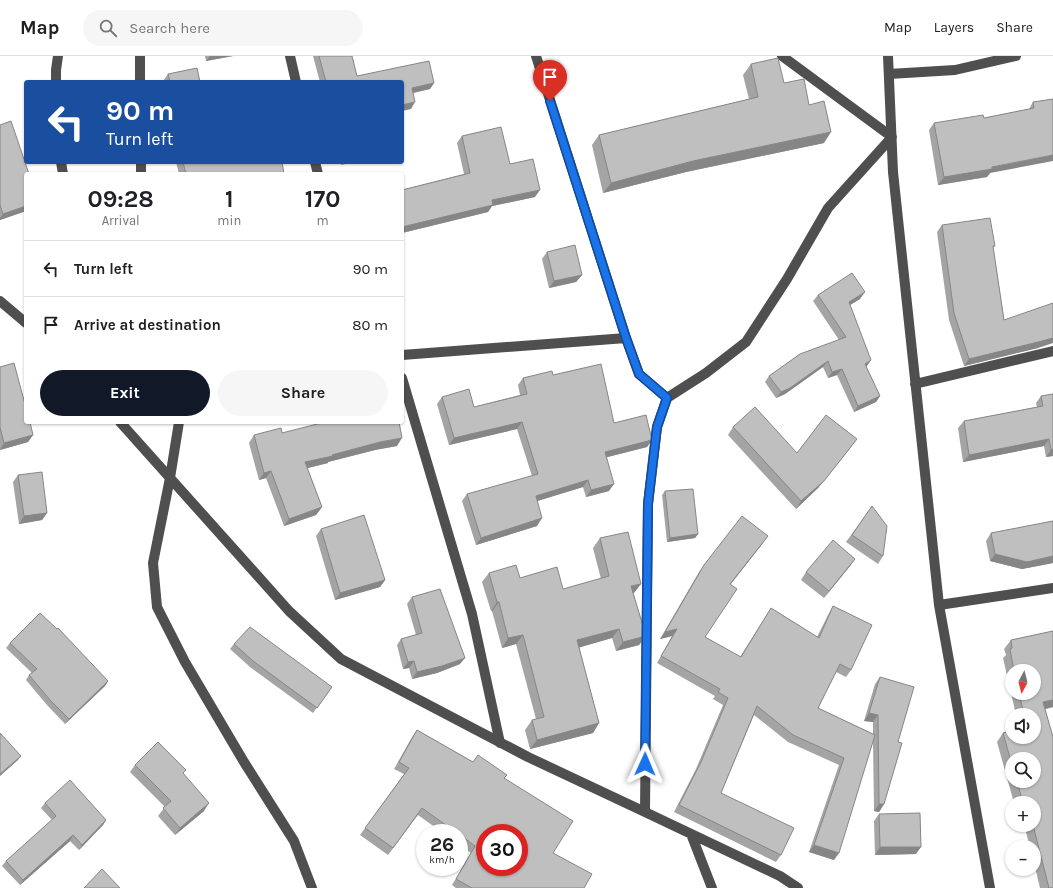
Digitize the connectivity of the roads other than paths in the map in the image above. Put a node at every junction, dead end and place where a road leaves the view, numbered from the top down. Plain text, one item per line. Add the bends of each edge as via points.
1 (58, 56) edge
2 (140, 56) edge
3 (290, 56) edge
4 (536, 56) edge
5 (782, 56) edge
6 (888, 56) edge
7 (1016, 56) edge
8 (889, 74) junction
9 (56, 80) edge
10 (140, 80) edge
11 (296, 80) edge
12 (892, 138) junction
13 (0, 301) edge
14 (24, 322) edge
15 (626, 338) junction
16 (1053, 351) edge
17 (404, 355) edge
18 (915, 384) junction
19 (404, 385) edge
20 (667, 398) junction
21 (122, 424) edge
22 (179, 424) edge
23 (170, 478) junction
24 (1053, 588) edge
25 (939, 605) junction
26 (500, 743) junction
27 (645, 812) junction
28 (691, 834) junction
29 (312, 888) edge
30 (712, 888) edge
31 (798, 888) edge
32 (990, 888) edge

1 - 9 street
2 - 10 street
3 - 11 street
4 - 15 street
5 - 12 street
6 - 8 street
7 - 8 street via 955,70
8 - 12 street
12 - 18 street via 893,172
12 - 20 street via 828,208 746,342 706,373
13 - 14 street
15 - 17 street
15 - 20 street via 639,374
16 - 18 street
18 - 25 street
19 - 26 street via 472,614
20 - 27 street via 657,427 648,504
21 - 23 street
22 - 23 street
23 - 26 street via 290,611 341,659
23 - 29 street via 153,563 156,607 200,689 294,841
24 - 25 street
25 - 32 street
26 - 27 street
27 - 28 street
28 - 30 street
28 - 31 street via 780,876

